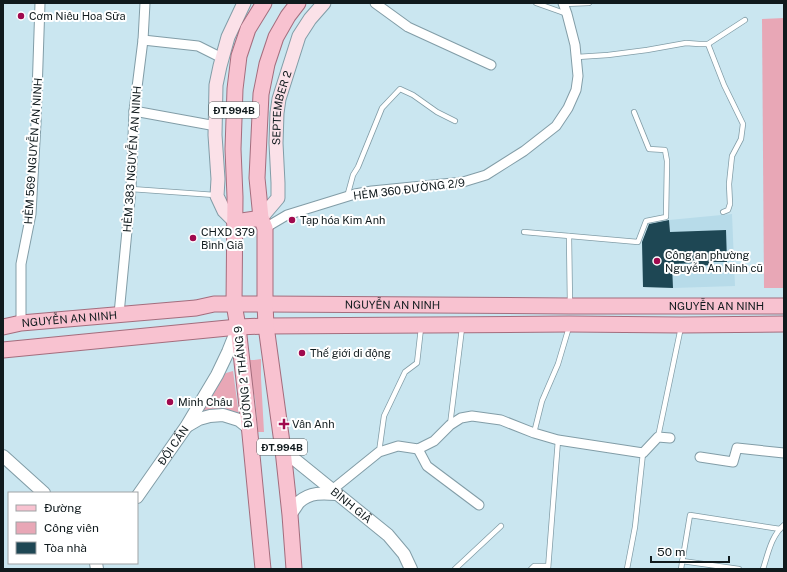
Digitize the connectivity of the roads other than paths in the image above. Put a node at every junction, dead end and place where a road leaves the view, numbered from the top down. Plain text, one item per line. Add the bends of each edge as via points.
1 (40, 3) edge
2 (146, 3) edge
3 (244, 3) edge
4 (264, 3) edge
5 (298, 3) edge
6 (324, 3) edge
7 (375, 3) edge
8 (536, 3) edge
9 (563, 3) edge
10 (589, 3) edge
11 (568, 14) junction
12 (744, 20) dead end
13 (142, 40) junction
14 (708, 44) junction
15 (577, 57) junction
16 (222, 58) junction
17 (492, 65) dead end
18 (134, 111) junction
19 (634, 112) dead end
20 (455, 121) dead end
21 (216, 126) junction
22 (131, 188) junction
23 (216, 196) junction
24 (347, 197) junction
25 (723, 212) dead end
26 (235, 222) junction
27 (263, 223) junction
28 (524, 232) dead end
29 (569, 236) junction
30 (234, 304) junction
31 (265, 304) junction
32 (570, 306) junction
33 (784, 306) edge
34 (119, 314) junction
35 (21, 323) junction
36 (570, 324) junction
37 (784, 324) edge
38 (422, 325) junction
39 (462, 325) junction
40 (681, 325) junction
41 (266, 326) junction
42 (3, 327) edge
43 (238, 327) junction
44 (3, 350) edge
45 (450, 425) junction
46 (186, 427) junction
47 (249, 428) junction
48 (534, 433) junction
49 (658, 437) junction
50 (670, 438) dead end
51 (558, 440) junction
52 (418, 449) junction
53 (283, 450) junction
54 (379, 452) junction
55 (643, 453) junction
56 (784, 453) edge
57 (3, 456) edge
58 (700, 456) dead end
59 (43, 492) edge
60 (334, 492) junction
61 (138, 496) edge
62 (478, 505) dead end
63 (290, 516) junction
64 (784, 525) edge
65 (501, 526) dead end
66 (780, 529) junction
67 (682, 561) junction
68 (548, 567) edge
69 (263, 569) edge
70 (294, 569) edge
71 (412, 569) edge
72 (455, 569) edge
73 (531, 569) edge
74 (627, 569) edge
75 (681, 569) edge
76 (739, 569) edge
77 (763, 569) edge

1 - 35 street, HẺM 569 NGUYỄN AN NINH via 31,214 21,264
2 - 13 street, HẺM 383 NGUYỄN AN NINH
3 - 16 main road, ĐT.994B via 228,37
4 - 26 main road, ĐT.994B via 248,28 239,56 234,89 232,148
5 - 27 main road, SEPTEMBER 2 / ĐT.994B via 276,37 261,94 257,178
6 - 27 main road, SEPTEMBER 2 via 299,36 279,99 276,143 278,198
7 - 17 street via 408,27
8 - 11 lane
9 - 10 lane
9 - 11 street, HẺM 360 ĐƯỜNG 2/9
11 - 15 street, HẺM 360 ĐƯỜNG 2/9
12 - 14 lane
13 - 16 street via 198,46
13 - 18 street, HẺM 383 NGUYỄN AN NINH
14 - 15 lane via 686,43
14 - 25 lane via 743,124 741,139 730,166 730,204 728,210
15 - 24 street, HẺM 360 ĐƯỜNG 2/9 via 576,90 556,126 524,151 486,175 463,182 372,191
16 - 21 main road, ĐT.994B via 216,85
18 - 21 street
18 - 22 street, HẺM 383 NGUYỄN AN NINH
19 - 29 lane via 648,150 665,150 666,217 646,221 638,242
20 - 24 lane via 400,89 382,108 353,175
21 - 23 main road, ĐT.994B
22 - 23 lane
22 - 34 street, HẺM 383 NGUYỄN AN NINH
23 - 26 main road via 224,211
24 - 27 street, HẺM 360 ĐƯỜNG 2/9
26 - 27 main road
26 - 30 main road, ĐT.994B
27 - 31 main road, SEPTEMBER 2 / ĐT.994B
28 - 29 lane
29 - 32 lane
30 - 31 main road, NGUYỄN AN NINH
30 - 34 main road, NGUYỄN AN NINH
30 - 43 main road, ĐƯỜNG 2 THÁNG 9 / ĐT.994B
31 - 32 main road, NGUYỄN AN NINH
31 - 41 main road, ĐT.994B
32 - 33 main road, NGUYỄN AN NINH
34 - 35 main road, NGUYỄN AN NINH
35 - 42 main road, NGUYỄN AN NINH
36 - 39 main road, NGUYỄN AN NINH
36 - 40 main road, NGUYỄN AN NINH
36 - 48 lane via 558,364 542,401
37 - 40 main road, NGUYỄN AN NINH
38 - 39 main road, NGUYỄN AN NINH
38 - 41 main road, NGUYỄN AN NINH
38 - 54 lane via 417,363 405,372 384,416
39 - 45 lane
40 - 49 lane
41 - 43 main road, NGUYỄN AN NINH
41 - 53 main road, ĐT.994B
43 - 44 main road, NGUYỄN AN NINH
43 - 46 street, ĐỘI CẤN via 217,375
43 - 47 main road, ĐƯỜNG 2 THÁNG 9 / ĐT.994B
45 - 48 street via 461,418 472,416 501,420
45 - 52 street via 434,441
46 - 47 street via 199,419 223,415 239,420
46 - 61 street, ĐỘI CẤN
47 - 69 main road, ĐƯỜNG 2 THÁNG 9 / ĐT.994B
48 - 51 street
49 - 50 street
49 - 55 street
51 - 55 street
51 - 68 lane
52 - 54 street via 398,446
52 - 62 street via 427,466
53 - 60 street, BÌNH GIÃ
53 - 63 main road, ĐT.994B
54 - 60 street
55 - 74 lane via 635,527
56 - 58 street via 736,448 733,462
57 - 59 street
60 - 63 street via 310,495 299,502
60 - 71 street, BÌNH GIÃ via 388,535 404,554
63 - 70 main road, ĐT.994B
64 - 66 lane
65 - 72 lane
66 - 67 lane via 690,515
66 - 77 lane via 771,542
67 - 75 lane
67 - 76 lane
68 - 73 lane via 534,566

